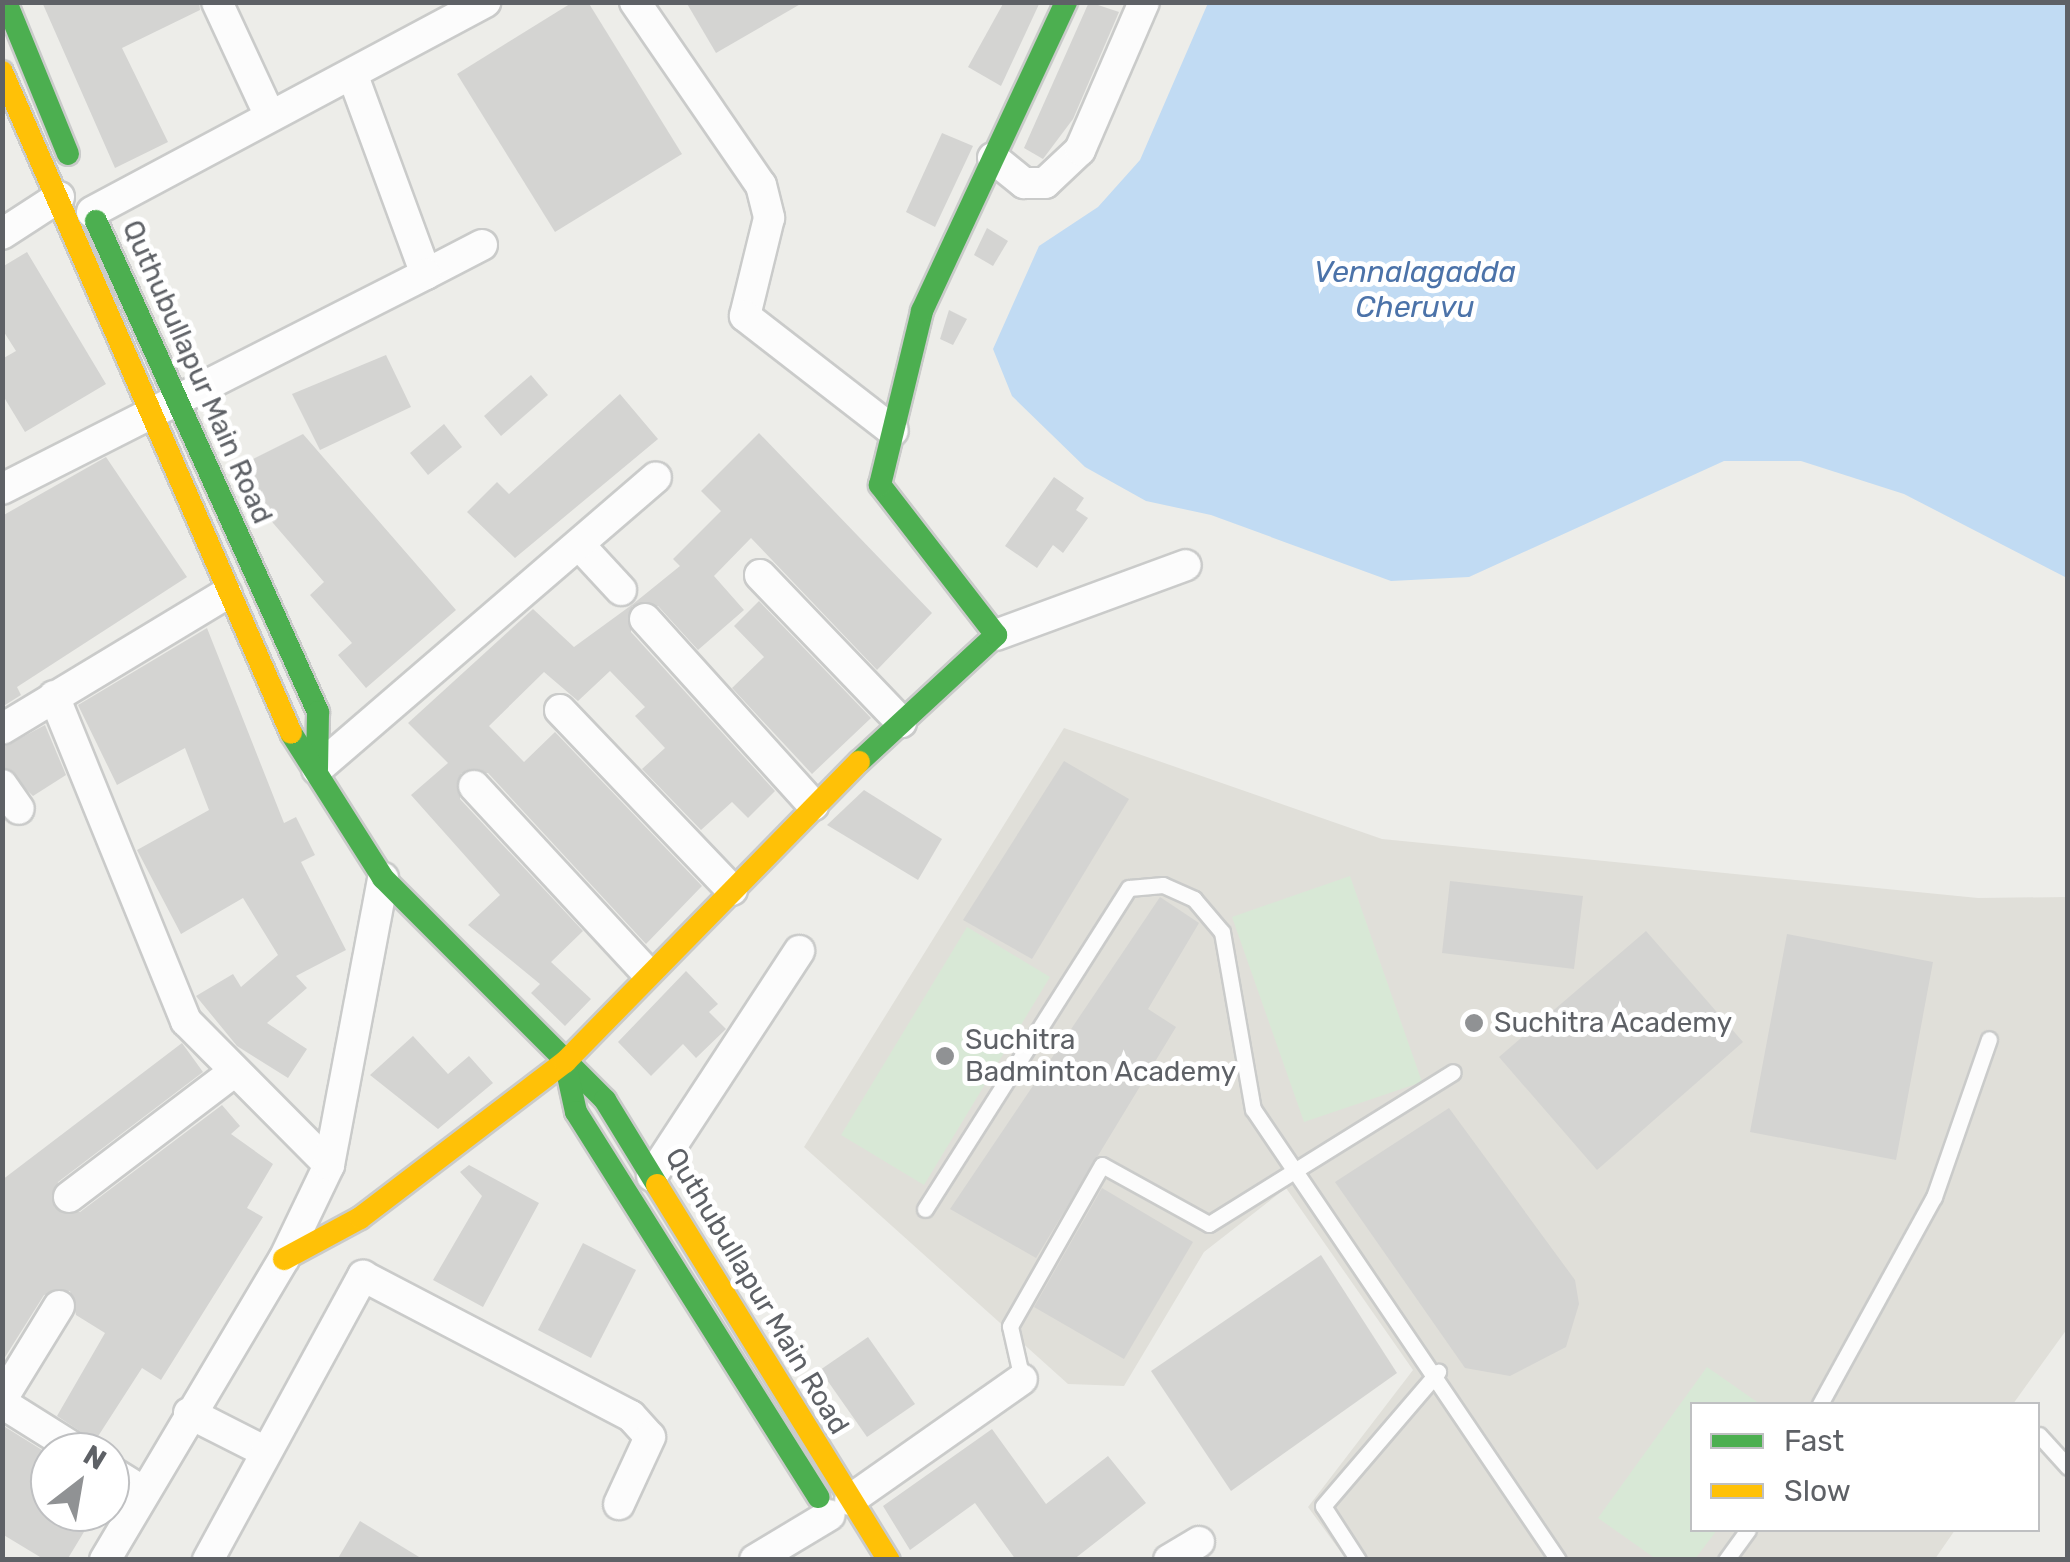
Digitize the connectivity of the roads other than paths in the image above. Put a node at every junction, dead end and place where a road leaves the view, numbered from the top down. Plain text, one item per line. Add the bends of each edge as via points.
1 (6, 2) edge
2 (217, 2) edge
3 (486, 2) edge
4 (636, 2) edge
5 (1066, 2) edge
6 (1144, 2) edge
7 (2, 72) edge
8 (353, 76) junction
9 (268, 112) junction
10 (992, 158) junction
11 (59, 197) junction
12 (92, 212) junction
13 (2, 234) edge
14 (482, 245) dead end
15 (426, 274) junction
16 (174, 395) junction
17 (147, 408) junction
18 (892, 431) junction
19 (656, 478) dead end
20 (2, 489) edge
21 (584, 549) junction
22 (1186, 565) dead end
23 (760, 575) dead end
24 (621, 590) dead end
25 (226, 594) junction
26 (645, 619) dead end
27 (996, 634) junction
28 (54, 696) junction
29 (560, 710) dead end
30 (901, 722) junction
31 (2, 730) edge
32 (317, 769) junction
33 (474, 786) dead end
34 (813, 805) junction
35 (384, 878) junction
36 (732, 890) junction
37 (799, 950) dead end
38 (646, 972) junction
39 (1989, 1039) dead end
40 (565, 1062) junction
41 (1454, 1072) dead end
42 (230, 1075) junction
43 (329, 1165) junction
44 (1294, 1168) junction
45 (652, 1176) junction
46 (69, 1197) dead end
47 (925, 1209) dead end
48 (284, 1259) junction
49 (59, 1306) dead end
50 (1438, 1372) junction
51 (1022, 1379) joint
52 (2, 1401) edge
53 (1821, 1402) edge
54 (189, 1413) junction
55 (49, 1432) edge
56 (2040, 1435) edge
57 (266, 1452) junction
58 (2068, 1466) edge
59 (130, 1483) edge
60 (141, 1490) junction
61 (620, 1504) dead end
62 (840, 1507) junction
63 (1747, 1532) edge
64 (1199, 1542) dead end
65 (105, 1560) edge
66 (208, 1560) edge
67 (755, 1560) edge
68 (859, 1560) edge
69 (889, 1560) edge
70 (1168, 1560) edge
71 (1358, 1560) edge
72 (1558, 1560) edge
73 (1726, 1560) edge

1 - 12 main road, Quthubullapur Main Road
2 - 9 street
3 - 8 street
4 - 18 street via 761,185 769,218 745,316
5 - 10 main road
6 - 10 street via 1080,150 1045,183 1024,184
7 - 11 main road, Quthubullapur Main Road
8 - 9 street
8 - 15 street
9 - 12 street
10 - 18 main road via 922,311
11 - 13 street
11 - 17 main road, Quthubullapur Main Road
12 - 16 main road, Quthubullapur Main Road
14 - 15 street
15 - 16 street
16 - 17 street
16 - 32 main road, Quthubullapur Main Road via 318,712
17 - 20 street
17 - 25 main road, Quthubullapur Main Road
18 - 27 main road via 880,485
19 - 21 street
21 - 24 street
21 - 32 street
22 - 27 street
23 - 30 street
25 - 28 street
25 - 32 main road, Quthubullapur Main Road via 277,712
26 - 34 street
27 - 30 main road
28 - 31 street
28 - 42 street via 186,1021
29 - 36 street
30 - 34 main road
32 - 35 main road, Quthubullapur Main Road
33 - 38 street
34 - 36 main road
35 - 40 main road, Quthubullapur Main Road
35 - 43 street
36 - 38 main road
37 - 45 street
38 - 40 main road
39 - 53 lane via 1934,1197
40 - 45 main road, Quthubullapur Main Road via 605,1100
40 - 48 main road via 360,1218
40 - 62 main road, Quthubullapur Main Road via 576,1112
41 - 44 lane
42 - 43 street
42 - 46 street
43 - 48 street
44 - 47 lane via 1253,1110 1222,932 1194,899 1163,885 1129,888
44 - 50 lane
44 - 51 lane via 1209,1224 1102,1165 1010,1326
45 - 62 main road, Quthubullapur Main Road
48 - 54 street
49 - 52 street
50 - 71 lane via 1323,1506
50 - 72 lane
51 - 62 street
52 - 55 street
54 - 57 street
54 - 60 street
56 - 58 lane
57 - 61 street via 363,1276 631,1416 650,1437
57 - 66 street
59 - 60 street
60 - 65 street
62 - 67 street
62 - 68 main road, Quthubullapur Main Road
62 - 69 main road, Quthubullapur Main Road
63 - 73 lane
64 - 70 street

